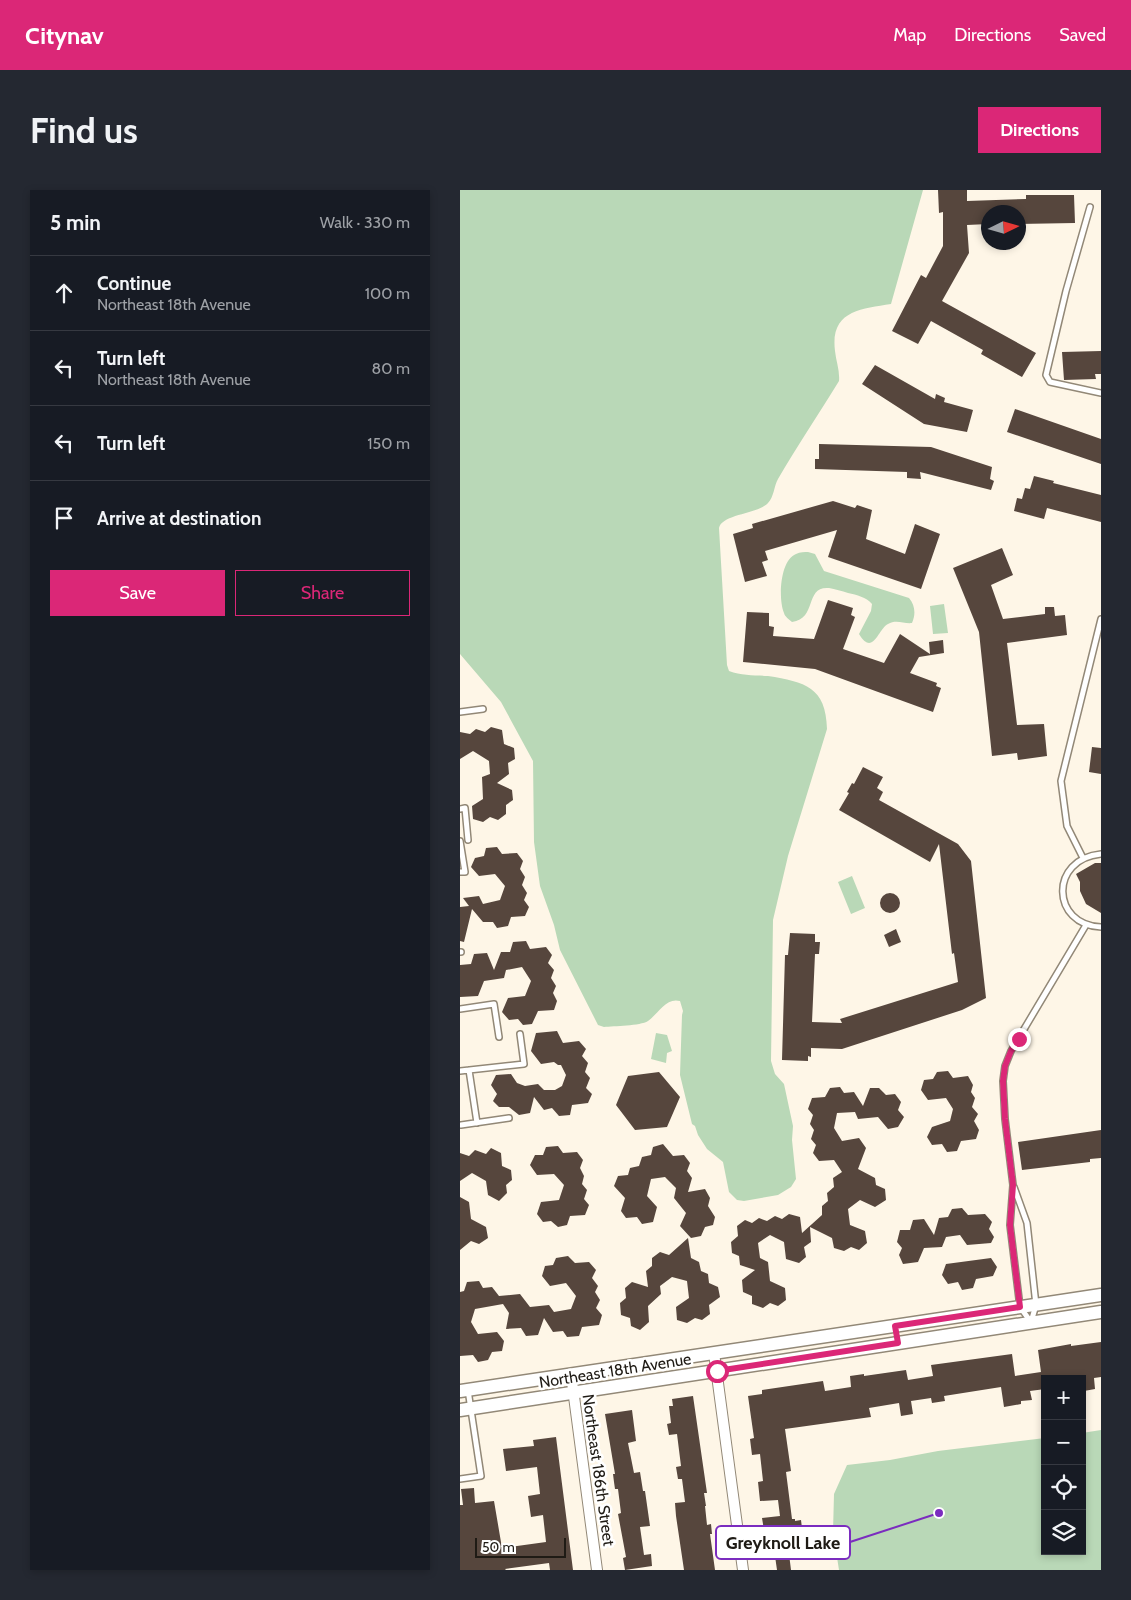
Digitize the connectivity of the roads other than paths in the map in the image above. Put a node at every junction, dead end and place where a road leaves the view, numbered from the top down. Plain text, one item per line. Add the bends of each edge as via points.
1 (1090, 207) dead end
2 (1101, 392) edge
3 (1101, 618) edge
4 (483, 708) dead end
5 (460, 712) edge
6 (460, 809) edge
7 (460, 840) edge
8 (468, 840) dead end
9 (1101, 854) edge
10 (1083, 858) junction
11 (460, 872) edge
12 (1086, 925) junction
13 (1101, 927) edge
14 (460, 1009) edge
15 (520, 1034) dead end
16 (499, 1037) dead end
17 (469, 1070) junction
18 (460, 1071) edge
19 (509, 1118) dead end
20 (477, 1122) junction
21 (461, 1125) edge
22 (1013, 1185) junction
23 (1101, 1295) edge
24 (1036, 1305) junction
25 (1020, 1307) junction
26 (1101, 1312) edge
27 (1031, 1323) junction
28 (895, 1326) junction
29 (898, 1343) junction
30 (714, 1353) junction
31 (717, 1371) junction
32 (571, 1374) junction
33 (464, 1390) edge
34 (574, 1393) junction
35 (465, 1409) edge
36 (460, 1479) edge
37 (597, 1570) edge
38 (743, 1570) edge

1 - 2 lane via 1046,375 1050,382
3 - 10 lane via 1062,781 1067,826
4 - 5 lane
6 - 8 lane via 464,808
7 - 11 lane via 465,872
9 - 10 lane
10 - 12 lane via 1069,870 1063,894 1072,915
12 - 13 lane
12 - 22 lane via 1005,1066 1004,1101
14 - 16 lane via 494,1004
15 - 17 lane via 524,1064
17 - 18 lane
17 - 20 lane
19 - 20 lane
20 - 21 lane
22 - 24 lane via 1028,1223
22 - 25 lane via 1010,1225
23 - 24 street, Northeast 18th Avenue
24 - 25 street, Northeast 18th Avenue
24 - 27 lane
25 - 27 lane
25 - 28 street, Northeast 18th Avenue
26 - 27 street, Northeast 18th Avenue
27 - 29 street, Northeast 18th Avenue
28 - 29 lane
28 - 30 street, Northeast 18th Avenue
29 - 31 street, Northeast 18th Avenue
30 - 31 street
30 - 32 street, Northeast 18th Avenue
31 - 34 street, Northeast 18th Avenue
31 - 38 street
32 - 33 street, Northeast 18th Avenue
32 - 34 street, Northeast 186th Street
33 - 35 lane
34 - 35 street, Northeast 18th Avenue
34 - 37 street, Northeast 186th Street
35 - 36 lane via 481,1476

